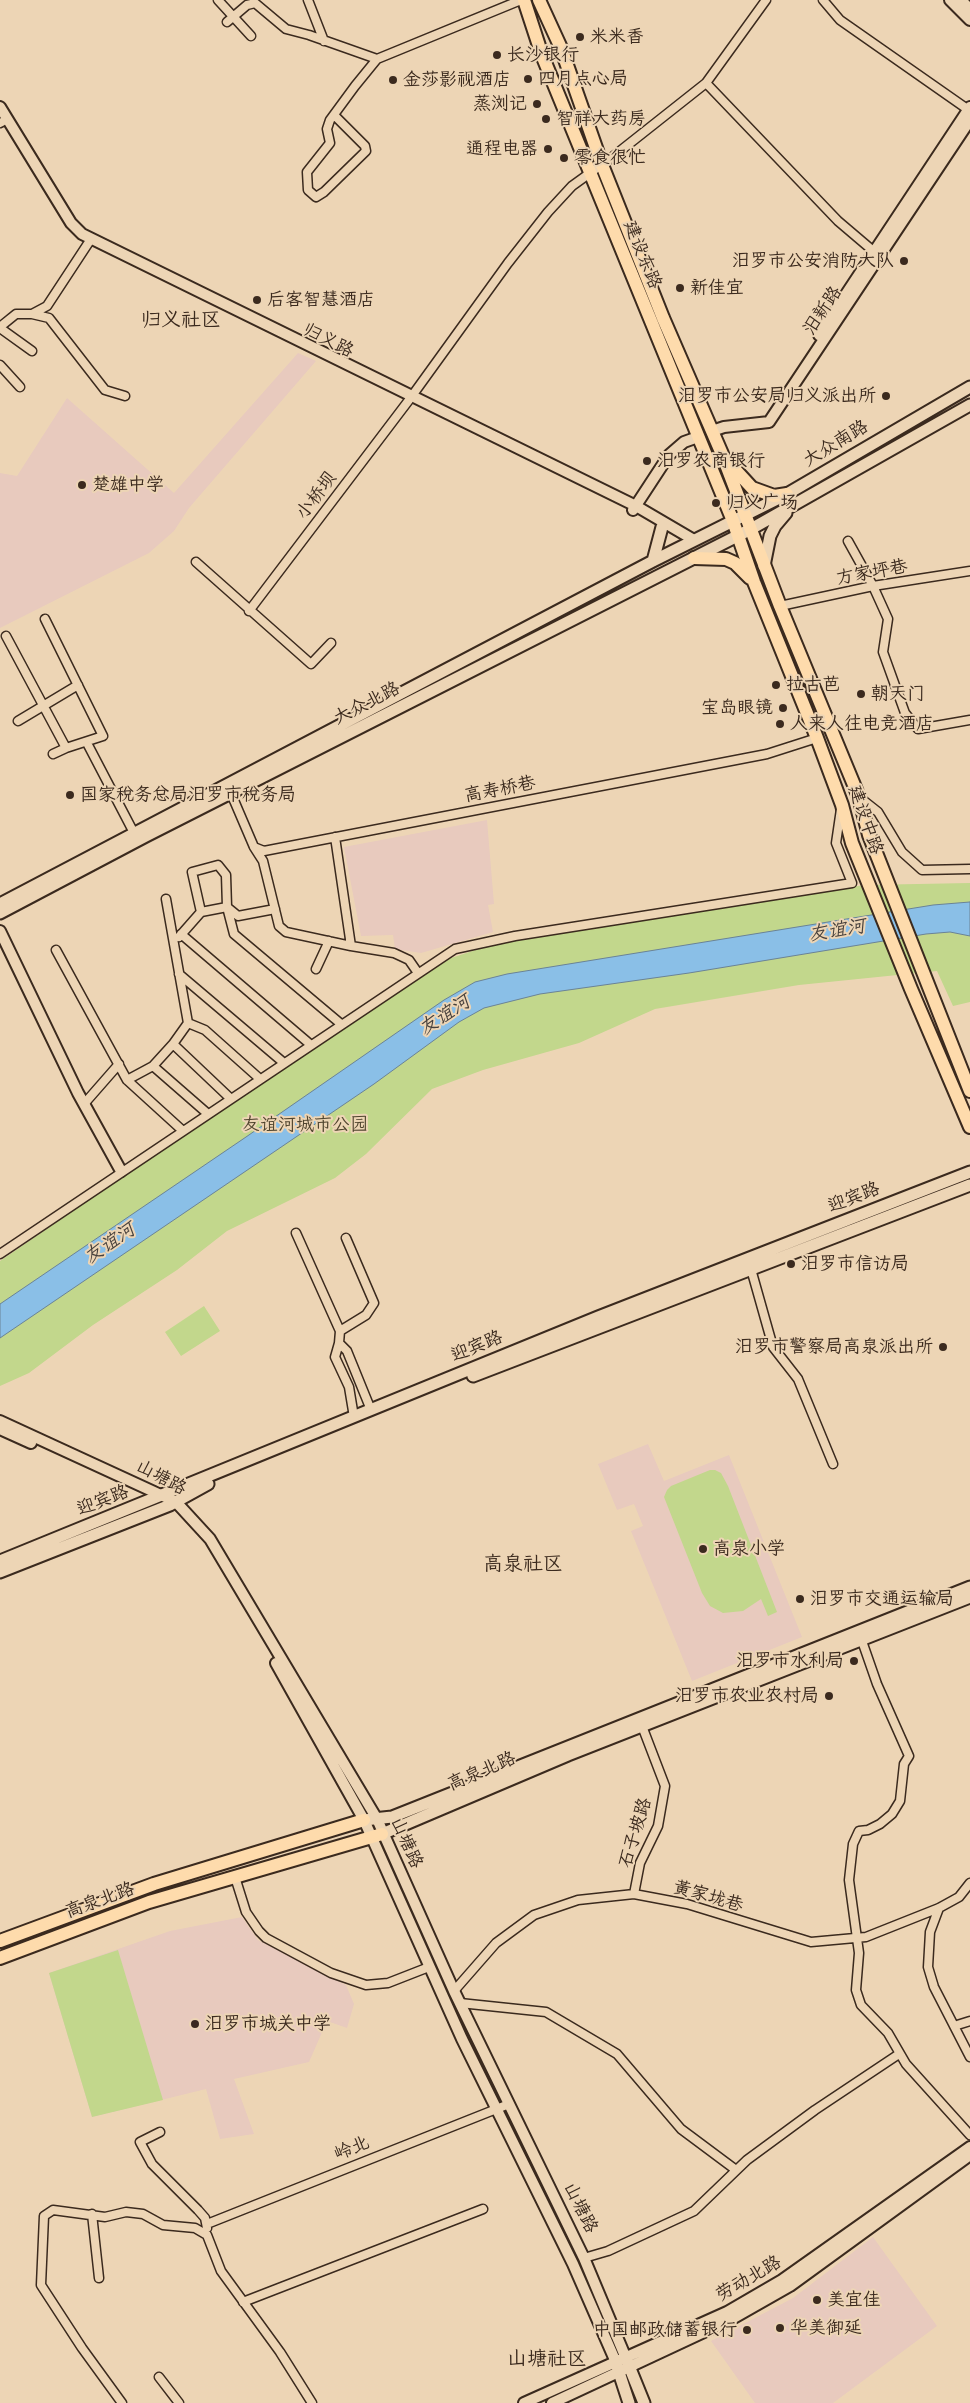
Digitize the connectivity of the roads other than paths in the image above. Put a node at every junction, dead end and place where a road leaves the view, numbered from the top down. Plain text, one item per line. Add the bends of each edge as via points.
1 (218, 0) edge
2 (308, 0) edge
3 (766, 0) edge
4 (823, 0) edge
5 (950, 0) edge
6 (961, 0) edge
7 (255, 1) edge
8 (541, 1) edge
9 (524, 3) edge
10 (970, 8) edge
11 (230, 20) junction
12 (970, 20) edge
13 (252, 36) dead end
14 (324, 41) junction
15 (377, 59) junction
16 (706, 83) junction
17 (0, 106) edge
18 (969, 109) edge
19 (334, 115) junction
20 (970, 120) edge
21 (1, 121) edge
22 (602, 165) junction
23 (589, 172) junction
24 (89, 242) junction
25 (876, 254) junction
26 (32, 314) junction
27 (0, 327) edge
28 (32, 351) dead end
29 (0, 365) edge
30 (20, 387) dead end
31 (970, 387) edge
32 (126, 396) dead end
33 (410, 398) junction
34 (970, 405) edge
35 (712, 430) junction
36 (698, 437) junction
37 (722, 454) junction
38 (791, 500) junction
39 (635, 508) junction
40 (746, 515) junction
41 (733, 521) junction
42 (662, 527) junction
43 (751, 529) junction
44 (737, 535) junction
45 (848, 541) dead end
46 (691, 542) junction
47 (694, 558) junction
48 (653, 561) junction
49 (196, 562) dead end
50 (764, 566) junction
51 (970, 571) edge
52 (754, 582) junction
53 (873, 586) junction
54 (780, 606) junction
55 (249, 611) junction
56 (45, 619) dead end
57 (6, 636) dead end
58 (332, 643) dead end
59 (78, 685) junction
60 (44, 706) junction
61 (970, 720) edge
62 (18, 721) dead end
63 (817, 738) junction
64 (87, 743) junction
65 (66, 748) junction
66 (53, 754) dead end
67 (229, 789) junction
68 (859, 797) junction
69 (842, 805) junction
70 (134, 833) junction
71 (336, 837) junction
72 (254, 847) junction
73 (970, 869) edge
74 (166, 899) dead end
75 (0, 904) edge
76 (227, 907) junction
77 (275, 909) junction
78 (200, 912) junction
79 (0, 913) edge
80 (0, 931) edge
81 (181, 934) junction
82 (329, 941) junction
83 (174, 942) junction
84 (351, 946) junction
85 (56, 950) dead end
86 (316, 969) dead end
87 (418, 973) junction
88 (179, 974) junction
89 (188, 1023) junction
90 (341, 1024) junction
91 (174, 1044) junction
92 (311, 1045) junction
93 (284, 1063) junction
94 (119, 1064) junction
95 (153, 1066) junction
96 (260, 1079) junction
97 (127, 1080) junction
98 (970, 1091) edge
99 (231, 1099) junction
100 (84, 1104) junction
101 (208, 1114) junction
102 (970, 1127) edge
103 (183, 1131) junction
104 (121, 1170) junction
105 (970, 1172) edge
106 (970, 1185) edge
107 (296, 1232) dead end
108 (346, 1238) dead end
109 (0, 1254) edge
110 (751, 1269) junction
111 (340, 1331) junction
112 (339, 1343) junction
113 (371, 1410) junction
114 (354, 1417) junction
115 (0, 1421) edge
116 (0, 1429) edge
117 (833, 1464) dead end
118 (167, 1500) junction
119 (0, 1561) edge
120 (0, 1572) edge
121 (970, 1586) edge
122 (970, 1597) edge
123 (862, 1641) junction
124 (642, 1726) junction
125 (371, 1819) junction
126 (376, 1836) junction
127 (234, 1877) junction
128 (970, 1883) edge
129 (634, 1894) junction
130 (939, 1908) junction
131 (857, 1938) junction
132 (0, 1942) edge
133 (0, 1958) edge
134 (429, 1967) junction
135 (454, 1991) junction
136 (460, 2003) junction
137 (970, 2021) edge
138 (954, 2026) junction
139 (899, 2054) junction
140 (970, 2057) edge
141 (509, 2104) junction
142 (495, 2108) junction
143 (160, 2132) dead end
144 (970, 2135) edge
145 (970, 2146) edge
146 (970, 2155) edge
147 (736, 2170) junction
148 (483, 2209) dead end
149 (92, 2214) junction
150 (207, 2224) junction
151 (207, 2234) junction
152 (584, 2258) junction
153 (99, 2278) dead end
154 (243, 2302) junction
155 (622, 2363) junction
156 (159, 2377) dead end
157 (644, 2401) edge
158 (122, 2403) edge
159 (179, 2403) edge
160 (312, 2403) edge
161 (524, 2403) edge
162 (552, 2403) edge
163 (629, 2403) edge

1 - 11 street
2 - 14 street
3 - 16 street, 小桥坝
4 - 18 street via 840,20
5 - 12 street
6 - 10 street
7 - 11 street
7 - 14 street via 286,30
8 - 9 street
8 - 22 main road, 建设东路
9 - 15 street
9 - 23 main road, 建设东路
11 - 13 street
14 - 15 street
15 - 19 street
16 - 22 street, 小桥坝
16 - 25 street via 838,221
17 - 33 street via 71,223 82,234
18 - 25 street
19 - 19 street via 328,125 330,143 306,172 308,190 316,197 366,151 365,146
20 - 25 street, 汨新路
21 - 24 street, 归义路 via 67,226 78,238
22 - 23 street, 小桥坝
22 - 35 main road, 建设东路
23 - 33 street, 小桥坝 via 572,186 519,248
23 - 36 main road, 建设东路
24 - 26 street via 47,306
24 - 33 street, 归义路
25 - 35 street, 汨新路 via 769,422
26 - 27 street via 16,314
26 - 32 street via 50,318 105,390
27 - 28 street
29 - 30 street
31 - 38 main road, 大众南路
33 - 39 street
33 - 55 street, 小桥坝
34 - 38 main road, 大众南路
35 - 37 main road, 建设东路
36 - 39 street via 684,442 670,455
36 - 41 main road, 建设东路
37 - 38 main road via 752,488
37 - 40 main road, 建设东路
38 - 40 main road, 大众南路
38 - 43 main road, 大众南路
38 - 50 main road via 770,536
39 - 42 street
39 - 46 street
40 - 41 main road, 大众北路
40 - 43 main road, 建设中路
41 - 44 main road, 建设中路
41 - 46 main road, 大众北路
42 - 46 street
42 - 48 main road
43 - 44 main road, 大众北路
43 - 50 main road, 建设中路
44 - 47 main road, 大众北路
44 - 52 main road, 建设中路
45 - 53 street
46 - 48 main road, 大众北路
47 - 52 main road via 726,559 735,563
47 - 67 main road, 大众北路
48 - 67 main road, 大众北路
49 - 55 street
50 - 54 main road, 建设中路
51 - 53 street, 方家坪巷
52 - 63 main road, 建设中路
53 - 54 street, 方家坪巷
53 - 61 street via 888,619 883,652 904,713 918,729
54 - 68 main road, 建设中路
55 - 58 street via 311,664
56 - 59 street
57 - 60 street
59 - 60 street
59 - 64 street via 103,736
60 - 62 street
60 - 65 street
63 - 69 main road, 建设中路
63 - 71 street, 高寿桥巷 via 768,754
64 - 65 street
64 - 70 street
65 - 66 street
67 - 70 main road, 大众北路
67 - 72 street
67 - 79 main road, 大众北路
68 - 73 street via 878,812 902,852 922,870
68 - 98 main road, 建设中路 via 869,835
69 - 87 street via 836,843 852,883 515,936 455,949
69 - 102 main road, 建设中路 via 852,843
70 - 75 main road, 大众北路
71 - 72 street, 高寿桥巷 via 264,851
71 - 84 street
72 - 77 street via 263,862
74 - 83 street
76 - 77 street via 238,916
76 - 78 street
76 - 78 street via 226,875 218,865 192,872
76 - 90 street via 234,934
77 - 82 street via 279,926 286,932
78 - 81 street
80 - 100 street
81 - 83 street
81 - 92 street
82 - 84 street
82 - 86 street
83 - 88 street
84 - 87 street via 394,953 409,960
85 - 94 street
87 - 90 street
88 - 89 street
88 - 93 street
89 - 91 street
89 - 96 street via 205,1030
90 - 92 street
91 - 95 street
91 - 99 street
92 - 93 street
93 - 96 street
94 - 97 street
94 - 100 street
95 - 97 street
95 - 101 street
96 - 99 street
97 - 103 street
99 - 101 street
100 - 104 street
101 - 103 street
103 - 104 street
104 - 109 street
105 - 113 main road, 迎宾路
106 - 110 main road, 迎宾路
107 - 111 street
108 - 111 street via 374,1303 366,1316
110 - 117 street via 773,1347 798,1379
110 - 118 main road, 迎宾路 via 407,1402
111 - 112 street
112 - 113 street via 347,1351
112 - 114 street via 335,1357 349,1387
113 - 114 main road, 迎宾路
114 - 118 main road, 迎宾路
115 - 118 street, 山塘路
116 - 118 street, 山塘路
118 - 119 main road, 迎宾路
118 - 120 main road, 迎宾路
118 - 125 street, 山塘路 via 206,1541
121 - 125 main road, 高泉北路 via 392,1817
122 - 123 main road, 高泉北路
123 - 124 main road, 高泉北路
123 - 131 street via 909,1756 904,1764 900,1801 892,1814 880,1824 859,1831 853,1844 849,1880
124 - 126 main road, 高泉北路
124 - 129 street, 石子坡路 via 665,1786 658,1826 640,1863
125 - 126 street, 山塘路
125 - 132 main road, 高泉北路 via 154,1884
126 - 127 main road, 高泉北路
126 - 134 street, 山塘路
126 - 135 street, 山塘路
127 - 133 main road, 高泉北路 via 149,1902
127 - 134 street via 246,1912 266,1938 331,1973 366,1985 388,1984
128 - 130 street, 黄家垅巷 via 958,1897
129 - 131 street, 黄家垅巷 via 687,1904 811,1942
129 - 135 street, 黄家垅巷 via 578,1900 534,1915 496,1943
130 - 131 street, 黄家垅巷
130 - 138 street via 930,1932 928,1967 934,1987
131 - 139 street via 856,1990 861,2005 888,2033
134 - 142 street, 山塘路
135 - 136 street, 山塘路
136 - 141 street, 山塘路
136 - 147 street via 546,2012 609,2049 637,2075 681,2129
137 - 138 street
138 - 140 street
139 - 144 street
139 - 147 street via 815,2110
141 - 142 street, 岭北
141 - 152 street, 山塘路
142 - 150 street, 岭北
142 - 155 street, 山塘路
143 - 150 street via 140,2142 152,2164 198,2210
145 - 155 street, 劳动北路 via 782,2280 727,2312
146 - 155 street, 劳动北路 via 790,2286 732,2318
147 - 152 street via 694,2211 608,2251
148 - 154 street
149 - 151 street via 106,2217 126,2212 143,2214 163,2225 195,2228
149 - 153 street
149 - 158 street via 53,2210 44,2216 41,2285
150 - 151 street
151 - 154 street via 221,2271
152 - 155 street, 山塘路
154 - 160 street
155 - 157 main road, 山塘路
155 - 161 street, 劳动北路
155 - 162 street, 劳动北路
155 - 163 main road, 山塘路
156 - 159 street

